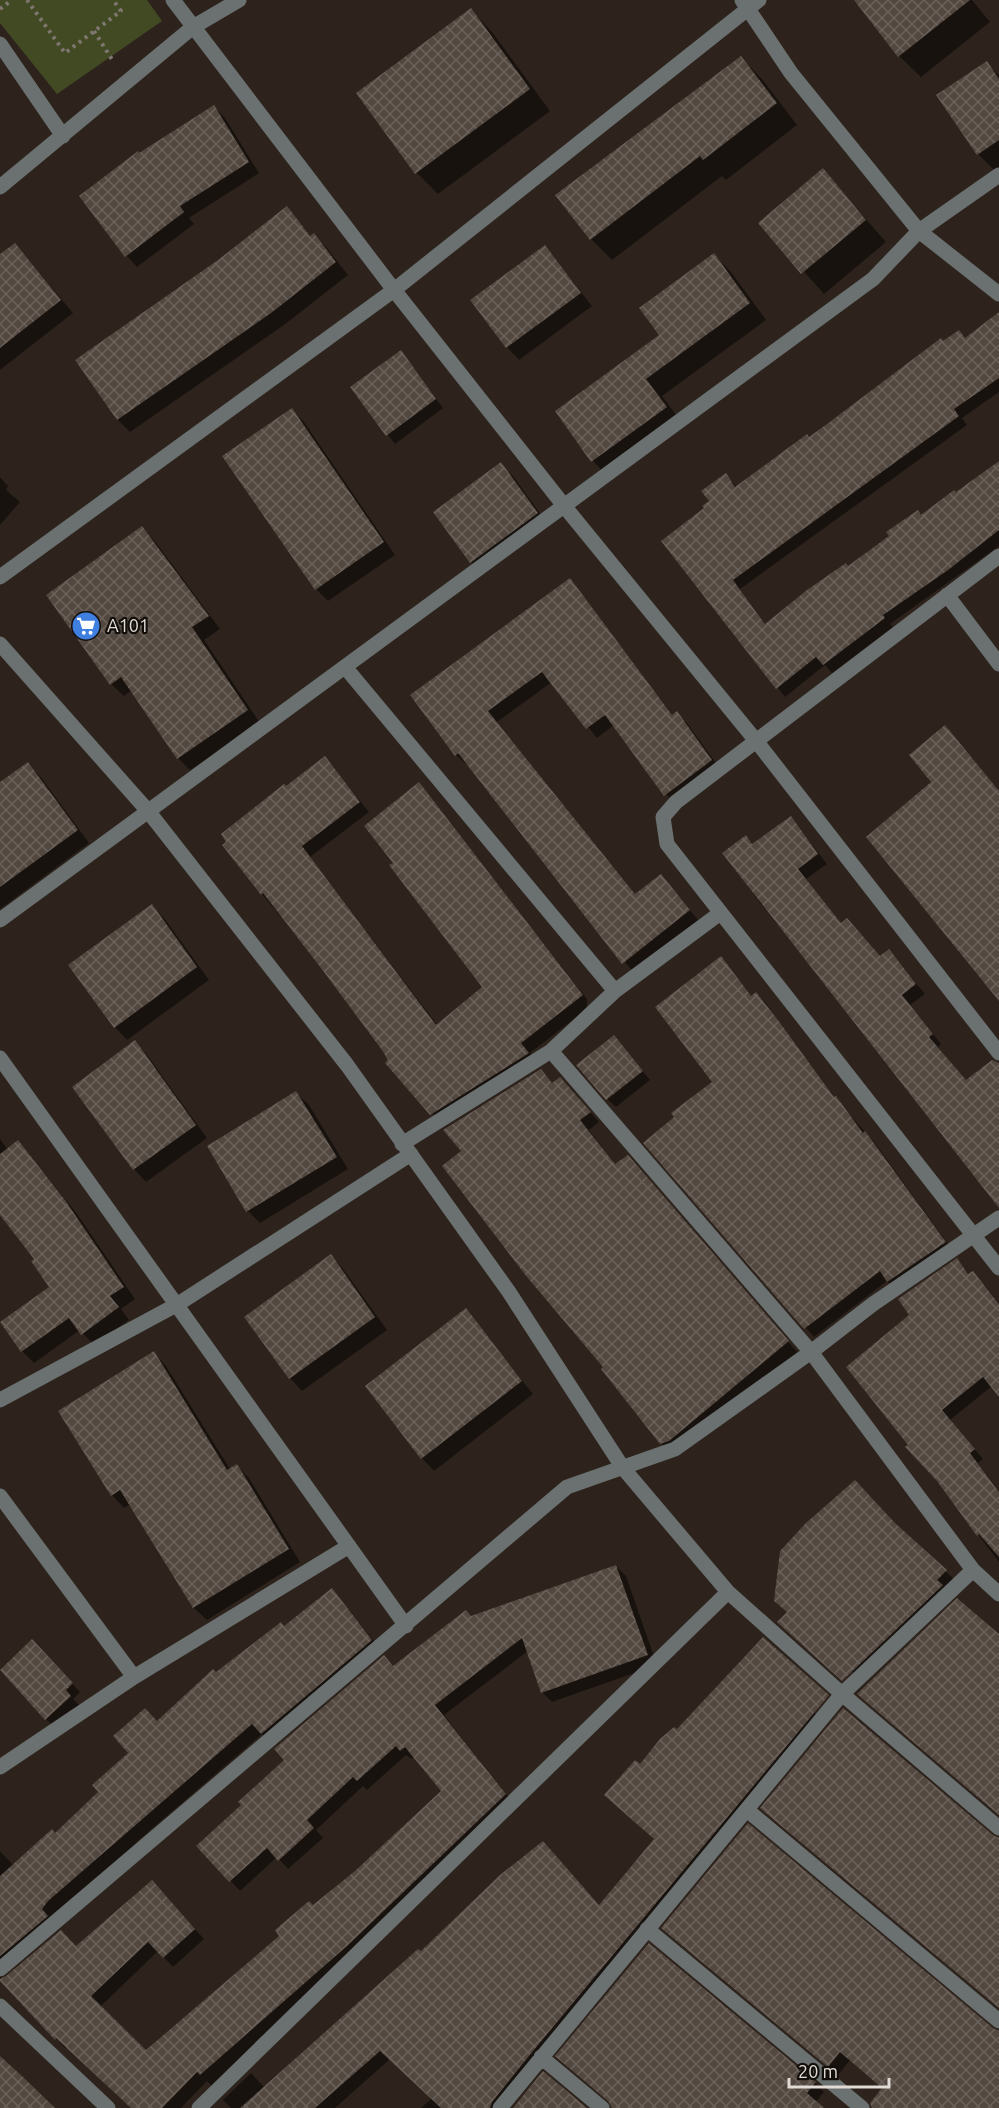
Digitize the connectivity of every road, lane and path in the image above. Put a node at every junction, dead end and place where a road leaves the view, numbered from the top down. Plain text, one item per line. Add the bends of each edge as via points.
1 (12, 0) edge
2 (27, 0) edge
3 (113, 0) edge
4 (173, 0) edge
5 (239, 0) edge
6 (750, 3) edge
7 (0, 9) edge
8 (193, 27) junction
9 (94, 31) junction
10 (0, 44) edge
11 (126, 82) junction
12 (63, 136) junction
13 (999, 175) edge
14 (0, 187) edge
15 (919, 231) junction
16 (394, 290) junction
17 (999, 294) edge
18 (565, 507) junction
19 (999, 556) edge
20 (0, 577) edge
21 (947, 595) junction
22 (0, 644) edge
23 (999, 664) edge
24 (345, 667) junction
25 (757, 742) junction
26 (148, 811) junction
27 (719, 914) junction
28 (0, 920) edge
29 (615, 991) junction
30 (551, 1051) junction
31 (999, 1053) edge
32 (0, 1058) edge
33 (407, 1149) junction
34 (999, 1218) edge
35 (973, 1235) junction
36 (999, 1268) edge
37 (178, 1304) junction
38 (811, 1352) junction
39 (0, 1400) edge
40 (623, 1468) junction
41 (0, 1496) edge
42 (349, 1546) junction
43 (973, 1570) junction
44 (728, 1592) junction
45 (999, 1594) edge
46 (406, 1626) junction
47 (134, 1677) junction
48 (842, 1694) junction
49 (0, 1767) edge
50 (747, 1810) junction
51 (999, 1828) edge
52 (647, 1929) junction
53 (0, 1969) edge
54 (0, 2006) edge
55 (999, 2021) edge
56 (542, 2057) junction
57 (108, 2108) edge
58 (199, 2108) edge
59 (500, 2108) edge
60 (602, 2108) edge
61 (862, 2108) edge

1 - 7 path
2 - 9 path via 65,54
3 - 9 path via 121,11
4 - 8 street
5 - 8 street
6 - 15 street via 791,73
6 - 16 street
8 - 11 street
8 - 16 street
9 - 11 path
10 - 12 street
11 - 12 street
12 - 14 street
13 - 15 street
15 - 17 street
15 - 18 street via 873,279
16 - 18 street
16 - 20 street
18 - 24 street
18 - 25 street
19 - 21 street
21 - 23 street
21 - 25 street
22 - 26 street
24 - 26 street
24 - 29 street
25 - 27 street via 676,802 663,817 667,844
25 - 31 street
26 - 28 street
26 - 33 street via 347,1065
27 - 29 street
27 - 35 street
29 - 30 street
30 - 33 street
30 - 38 street
32 - 37 street
33 - 37 street
33 - 40 street via 509,1292
34 - 35 street
35 - 36 street
35 - 38 street
37 - 39 street
37 - 42 street
38 - 40 street via 675,1449
38 - 43 street
40 - 44 street
40 - 46 street via 567,1487
41 - 47 street
42 - 46 street
42 - 47 street
43 - 45 street
43 - 48 street
44 - 48 street
44 - 58 street
46 - 53 street
47 - 49 street
48 - 50 street
48 - 51 street
50 - 52 street
50 - 55 street
52 - 56 street
52 - 61 street
54 - 57 street
56 - 59 street
56 - 60 street

